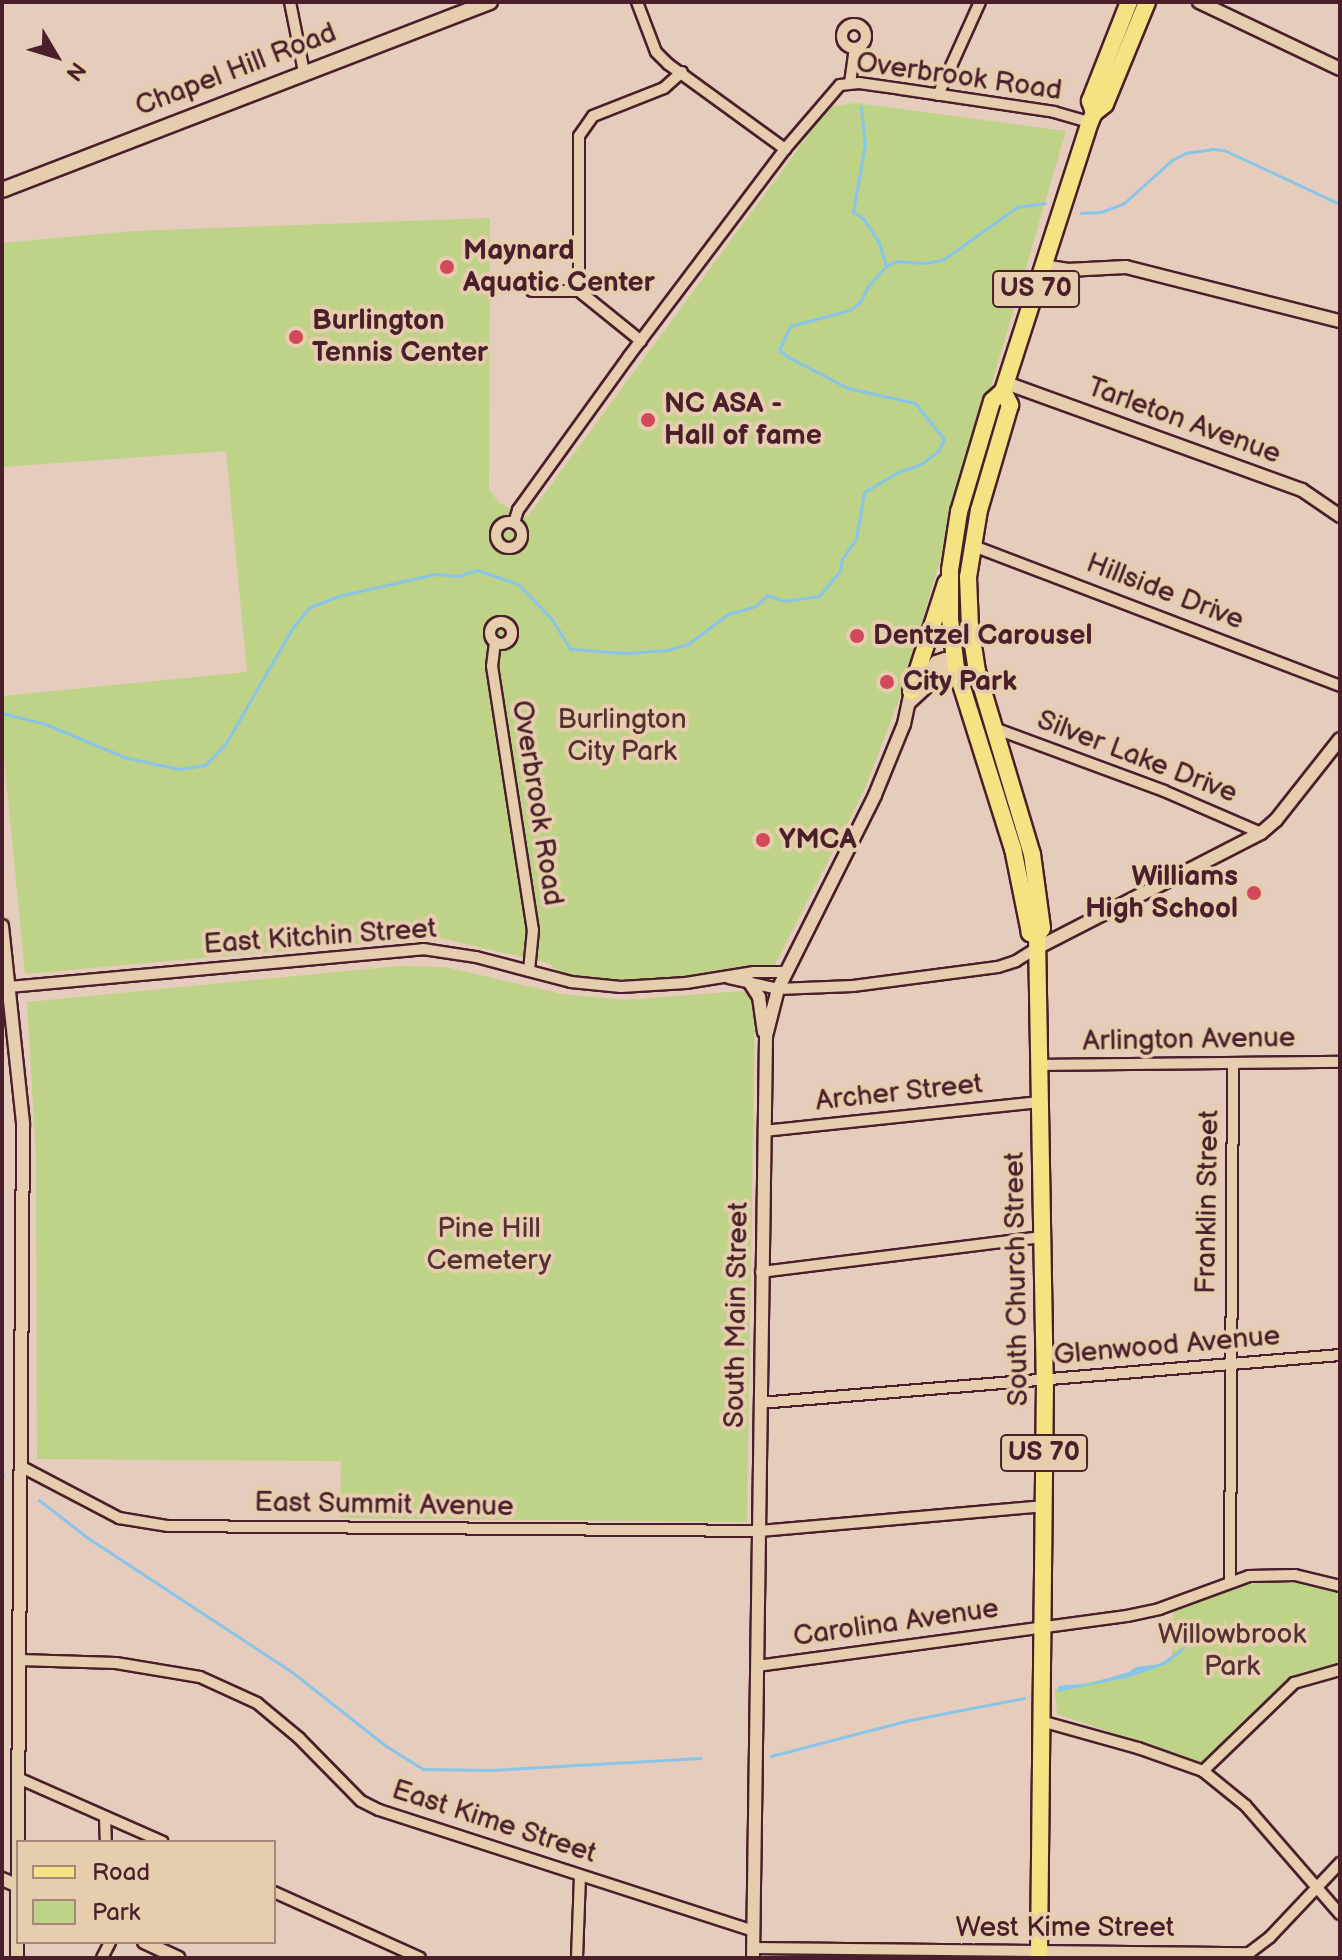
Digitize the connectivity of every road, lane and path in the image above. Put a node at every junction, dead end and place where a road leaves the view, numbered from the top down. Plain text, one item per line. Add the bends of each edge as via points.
1 (290, 2) edge
2 (490, 2) edge
3 (637, 2) edge
4 (980, 2) edge
5 (1129, 2) edge
6 (1147, 2) edge
7 (1199, 2) edge
8 (855, 49) dead end
9 (1340, 69) edge
10 (304, 72) junction
11 (682, 72) junction
12 (850, 83) junction
13 (938, 95) junction
14 (1092, 117) junction
15 (785, 149) junction
16 (2, 190) edge
17 (1043, 266) junction
18 (532, 291) dead end
19 (579, 291) junction
20 (1340, 321) edge
21 (641, 341) junction
22 (1004, 387) junction
23 (1340, 516) edge
24 (514, 523) dead end
25 (971, 545) junction
26 (950, 570) junction
27 (968, 577) junction
28 (495, 642) dead end
29 (955, 662) junction
30 (1340, 686) edge
31 (910, 697) junction
32 (992, 720) junction
33 (1340, 739) edge
34 (1261, 833) junction
35 (2, 926) edge
36 (1037, 942) junction
37 (529, 971) junction
38 (787, 972) junction
39 (727, 977) junction
40 (750, 983) junction
41 (9, 987) junction
42 (778, 989) junction
43 (765, 1046) junction
44 (1340, 1062) edge
45 (1233, 1064) junction
46 (1039, 1065) junction
47 (1039, 1102) junction
48 (764, 1131) junction
49 (1043, 1237) junction
50 (761, 1272) junction
51 (1340, 1355) edge
52 (1230, 1364) junction
53 (1045, 1381) junction
54 (760, 1403) junction
55 (22, 1467) junction
56 (1043, 1506) junction
57 (759, 1531) junction
58 (1230, 1581) junction
59 (1340, 1586) edge
60 (1042, 1627) junction
61 (20, 1660) junction
62 (757, 1666) junction
63 (1340, 1670) edge
64 (1041, 1721) junction
65 (1203, 1771) junction
66 (18, 1778) junction
67 (105, 1817) junction
68 (18, 1840) edge
69 (106, 1840) edge
70 (158, 1840) edge
71 (1340, 1863) edge
72 (580, 1876) junction
73 (1317, 1887) junction
74 (276, 1893) edge
75 (1340, 1914) edge
76 (753, 1931) junction
77 (148, 1944) edge
78 (753, 1953) edge
79 (858, 1954) edge
80 (1039, 1955) edge
81 (179, 1958) edge
82 (420, 1958) edge
83 (577, 1958) edge

1 - 10 street
2 - 10 main road, Chapel Hill Road
3 - 11 street via 656,52
4 - 13 street
5 - 14 main road, South Church Street / US 70 via 1090,101
6 - 14 main road, South Church Street / US 70 via 1105,104
7 - 9 street
8 - 12 street
10 - 16 main road, Chapel Hill Road
11 - 15 street
11 - 19 street via 664,88 593,116 582,127 577,157
12 - 13 street, Overbrook Road
12 - 15 street, Overbrook Road via 840,85
13 - 14 street, Overbrook Road
14 - 17 main road, South Church Street / US 70
15 - 21 street, Overbrook Road
17 - 20 street via 1126,267
17 - 22 main road, South Church Street / US 70
18 - 19 street
19 - 21 street
21 - 24 street, Overbrook Road via 518,510
22 - 23 street, Tarleton Avenue via 1302,490
22 - 25 main road, South Church Street / US 70 via 1010,405
22 - 26 main road, South Church Street / US 70 via 992,401 968,480
25 - 27 main road, South Church Street / US 70
25 - 30 street, Hillside Drive
26 - 29 main road, South Church Street / US 70
26 - 31 main road
27 - 29 main road via 960,597 962,651
27 - 32 main road, South Church Street / US 70 via 977,671
28 - 37 street, Overbrook Road via 492,666 533,930
29 - 31 street, South Main Street via 936,662
29 - 32 main road via 968,672 979,708
29 - 36 main road, South Church Street / US 70 via 1013,849 1030,933
31 - 38 street, South Main Street via 875,795
32 - 34 street, Silver Lake Drive
32 - 36 main road, South Church Street / US 70 via 1032,854 1042,928
33 - 34 street
34 - 36 street
35 - 41 street
36 - 42 street, East Kitchin Street via 1016,961 949,974
36 - 46 main road, South Church Street / US 70
37 - 39 street, East Kitchin Street via 621,987
37 - 41 street, East Kitchin Street via 423,949
38 - 39 street, East Kitchin Street
38 - 42 street, South Main Street
39 - 40 street, East Kitchin Street
40 - 42 street, East Kitchin Street
40 - 43 street via 759,997
41 - 55 street via 23,1124
42 - 43 street, South Main Street
43 - 48 street, South Main Street
44 - 45 street, Arlington Avenue
45 - 46 street, Arlington Avenue
45 - 52 street, Franklin Street
46 - 47 main road, South Church Street / US 70
47 - 48 street, Archer Street
47 - 49 main road, South Church Street / US 70
48 - 50 street, South Main Street
49 - 50 street
49 - 53 main road, South Church Street / US 70
50 - 54 street, South Main Street
51 - 52 street, Glenwood Avenue
52 - 53 street, Glenwood Avenue
52 - 58 street, Franklin Street
53 - 54 street, Glenwood Avenue
53 - 56 main road, South Church Street / US 70
54 - 57 street, South Main Street
55 - 57 street, East Summit Avenue via 119,1518 168,1526
55 - 61 street
56 - 57 street, East Summit Avenue
56 - 60 main road, South Church Street / US 70
57 - 62 street, South Main Street
58 - 59 street, Carolina Avenue via 1295,1575
58 - 60 street, Carolina Avenue via 1148,1612
60 - 62 street, Carolina Avenue
60 - 64 main road, South Church Street / US 70
61 - 66 street
61 - 72 street, East Kime Street via 116,1663 200,1677 257,1703 361,1801 404,1821
62 - 76 street, South Main Street
63 - 65 street via 1294,1683
64 - 65 street
64 - 80 main road, South Church Street / US 70
65 - 73 street via 1246,1806
66 - 67 street
66 - 68 street
67 - 69 street
67 - 70 street
71 - 73 street, West Kime Street
72 - 76 street, East Kime Street
72 - 83 street
73 - 75 street
73 - 80 street, West Kime Street via 1249,1953
74 - 82 street
76 - 78 street, South Main Street
77 - 81 street
78 - 79 street, West Kime Street
79 - 80 street, West Kime Street

